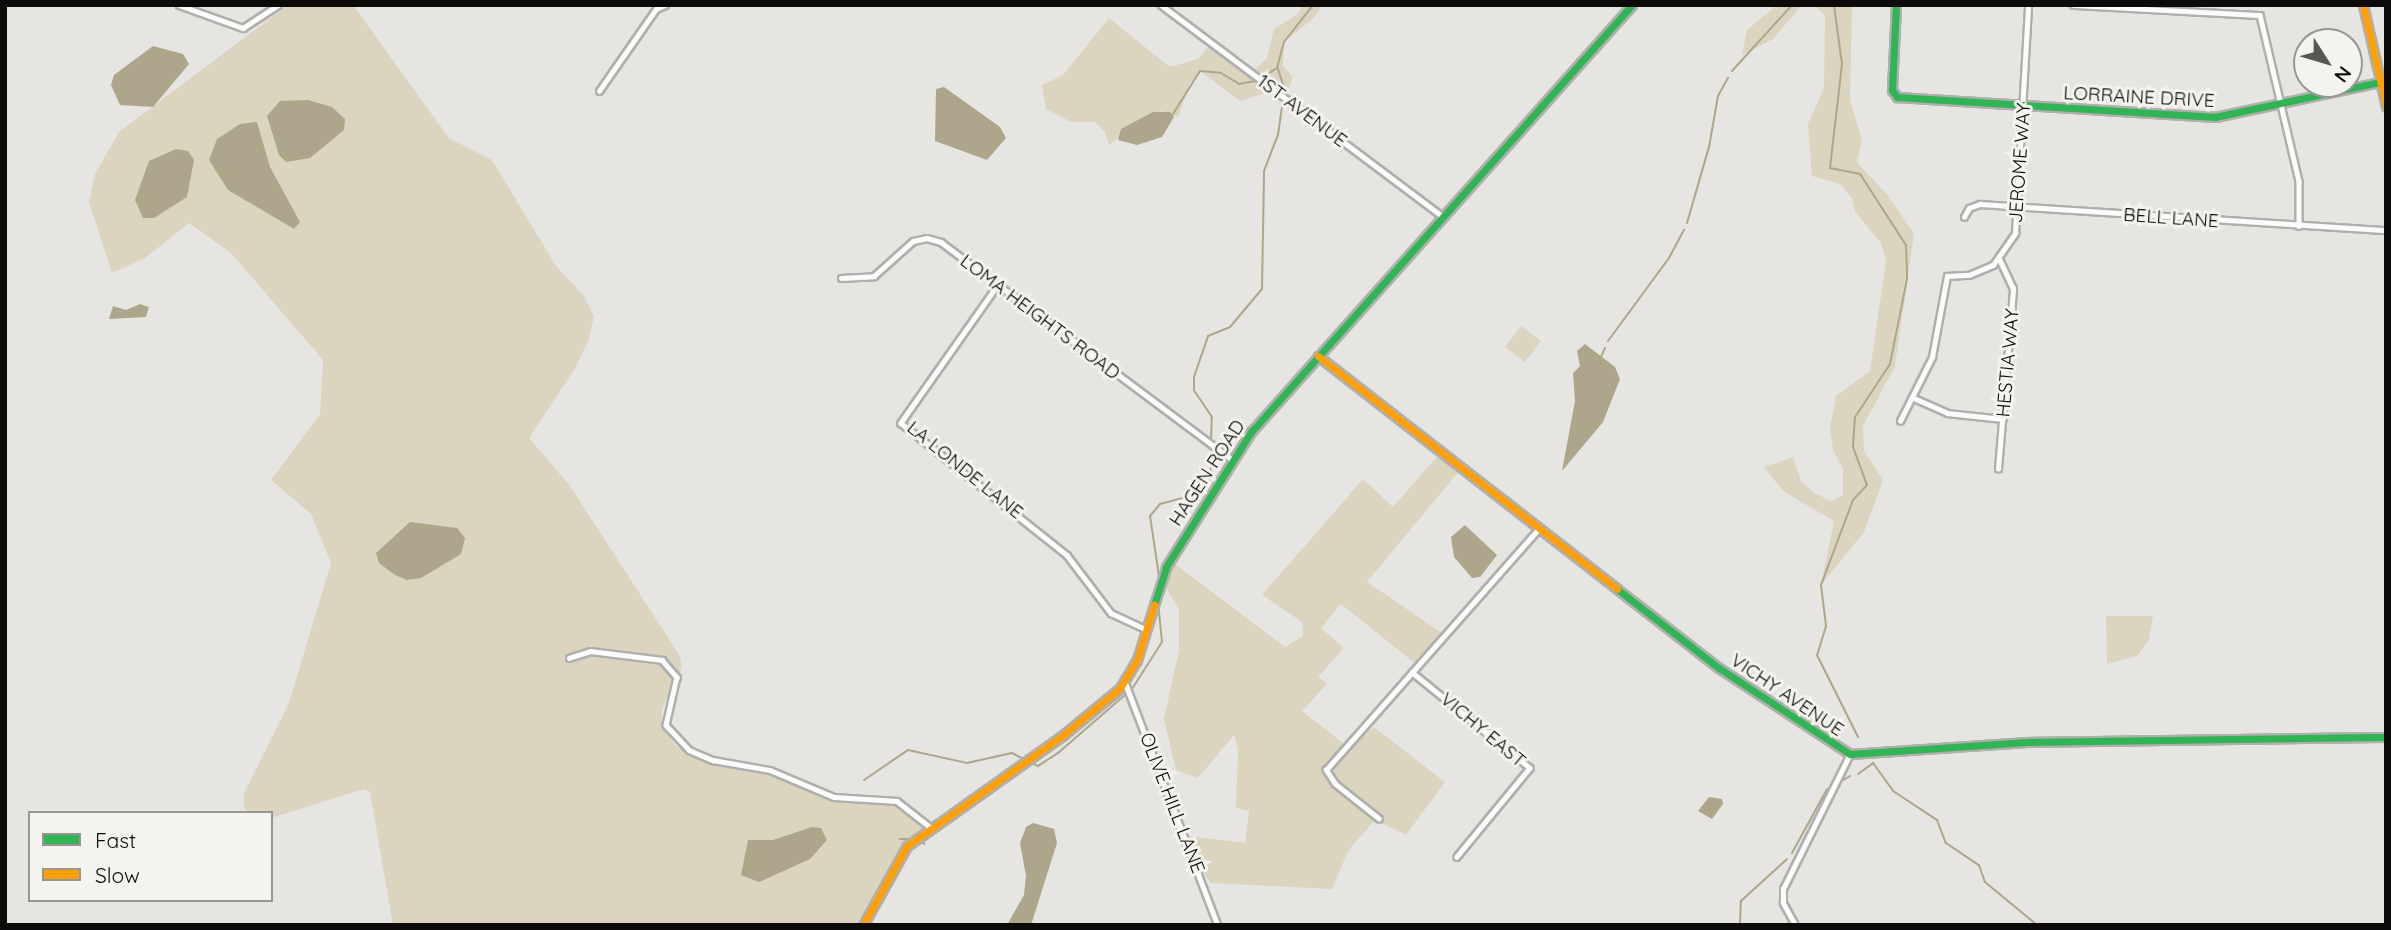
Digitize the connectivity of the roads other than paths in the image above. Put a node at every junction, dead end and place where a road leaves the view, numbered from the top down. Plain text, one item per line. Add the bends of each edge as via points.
1 (179, 5) edge
2 (278, 5) edge
3 (665, 5) edge
4 (1161, 5) edge
5 (1632, 5) edge
6 (1896, 5) edge
7 (2028, 5) edge
8 (2073, 5) edge
9 (2363, 5) edge
10 (2380, 82) junction
11 (599, 91) dead end
12 (2282, 104) junction
13 (2386, 106) edge
14 (2024, 107) junction
15 (2017, 207) junction
16 (1442, 216) junction
17 (1964, 217) dead end
18 (2299, 226) junction
19 (2386, 230) edge
20 (2000, 261) junction
21 (841, 278) dead end
22 (998, 285) junction
23 (1318, 356) junction
24 (1914, 398) junction
25 (2003, 419) junction
26 (1900, 421) dead end
27 (1231, 459) junction
28 (1998, 469) dead end
29 (1540, 527) junction
30 (1146, 629) junction
31 (569, 658) dead end
32 (1412, 672) junction
33 (1125, 682) junction
34 (2386, 737) edge
35 (1850, 754) junction
36 (1379, 819) dead end
37 (930, 827) junction
38 (1457, 857) dead end
39 (863, 925) edge
40 (1218, 925) edge
41 (1795, 925) edge

1 - 2 street via 243,28
3 - 11 street via 656,9
4 - 16 street, 1ST AVENUE
5 - 16 street, HAGEN ROAD
6 - 14 street, LORRAINE DRIVE via 1893,95
7 - 14 street, JEROME WAY
8 - 12 street via 2260,15
9 - 10 street
10 - 12 street, LORRAINE DRIVE
10 - 13 street
12 - 14 street, LORRAINE DRIVE via 2203,117
12 - 18 street via 2301,193
14 - 15 street, JEROME WAY
15 - 17 street, BELL LANE via 1974,205
15 - 18 street, BELL LANE
15 - 20 street, JEROME WAY via 2015,233
16 - 23 street, HAGEN ROAD
18 - 19 street, BELL LANE
20 - 24 street via 1969,275 1947,276 1937,341
20 - 25 street, HESTIA WAY via 2013,289
21 - 22 street, LOMA HEIGHTS ROAD via 874,276 912,241 927,238 941,242
22 - 27 street, LOMA HEIGHTS ROAD
22 - 30 street, LA LONDE LANE via 901,423 1067,555 1111,614
23 - 27 street, HAGEN ROAD
23 - 29 street, VICHY AVENUE
24 - 25 street via 1947,413
24 - 26 street
25 - 28 street, HESTIA WAY
27 - 30 street, HAGEN ROAD via 1166,567
29 - 32 street
29 - 35 street, VICHY AVENUE via 1719,668
30 - 33 street, HAGEN ROAD
31 - 37 street via 590,651 662,660 677,677 666,725 689,750 713,760 770,769 834,797 897,801
32 - 36 street via 1326,771 1335,784
32 - 38 street, VICHY EAST via 1530,768
33 - 37 street, HAGEN ROAD via 1062,736
33 - 40 street, OLIVE HILL LANE
34 - 35 street, VICHY AVENUE via 2024,742
35 - 41 street via 1786,881 1783,903
37 - 39 street, HAGEN ROAD via 909,844

